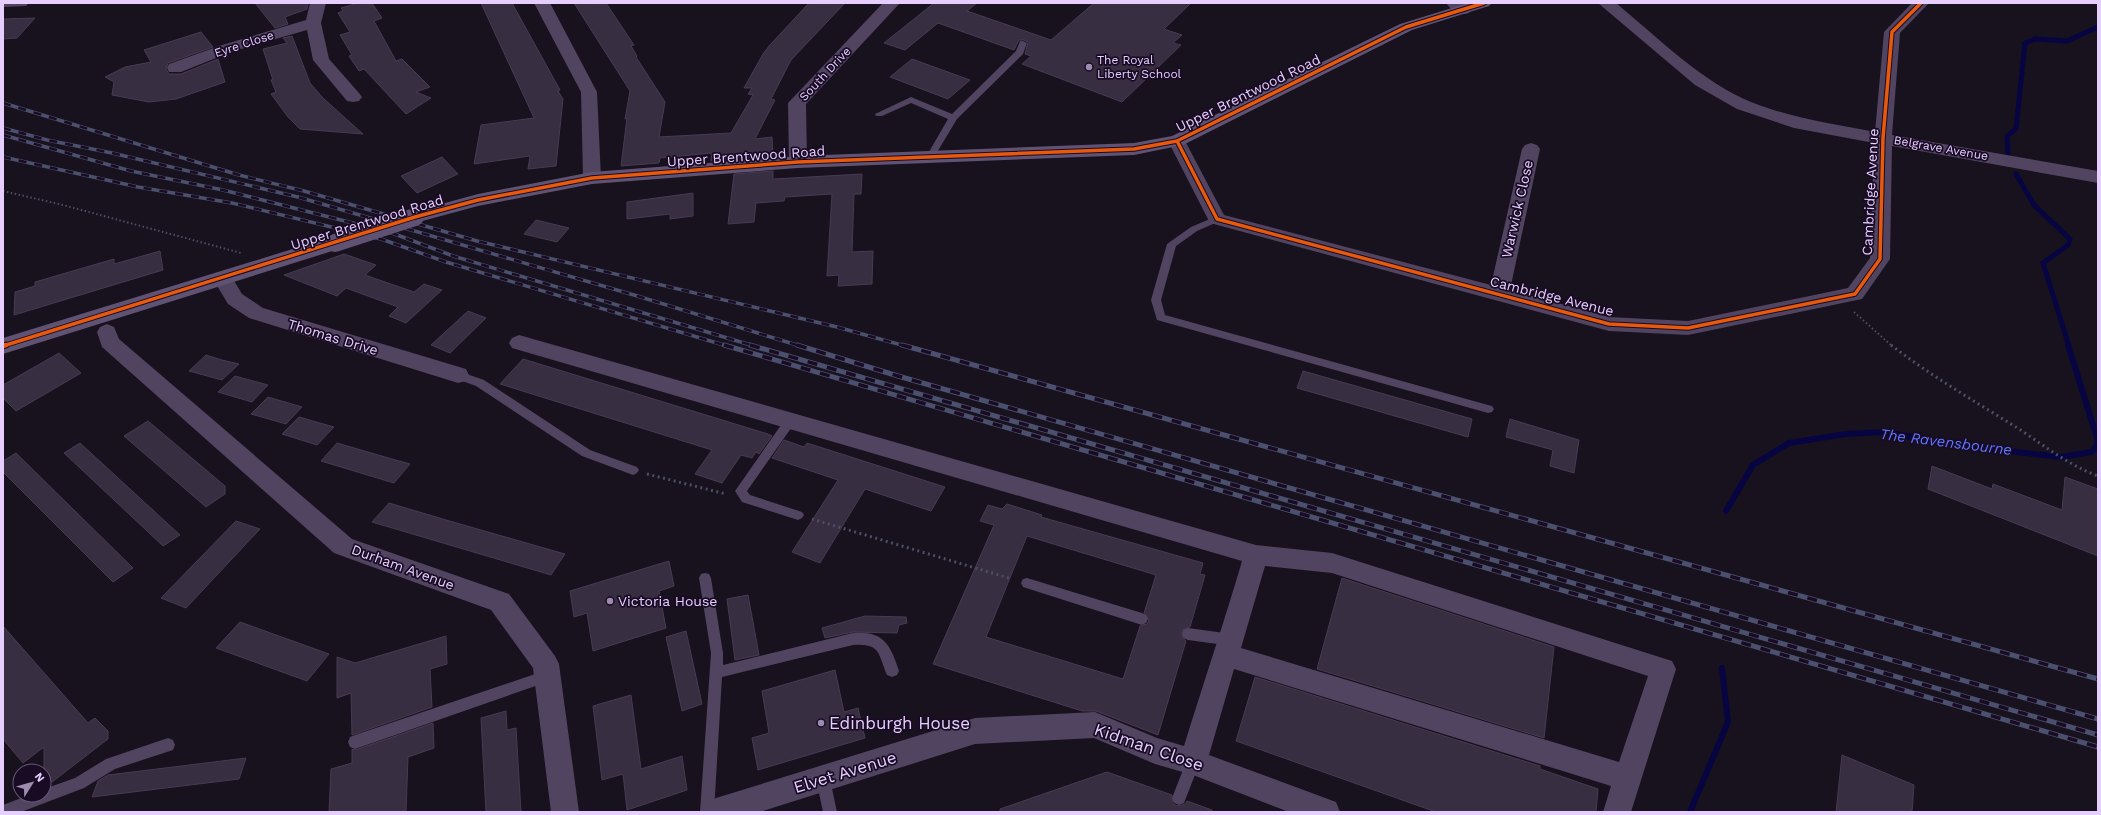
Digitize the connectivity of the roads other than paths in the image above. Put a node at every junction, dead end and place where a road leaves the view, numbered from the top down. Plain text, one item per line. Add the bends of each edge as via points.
1 (5, 3) edge
2 (22, 3) edge
3 (318, 3) edge
4 (542, 3) edge
5 (892, 3) edge
6 (1484, 3) edge
7 (1606, 3) edge
8 (1921, 3) edge
9 (1458, 6) edge
10 (313, 23) junction
11 (1023, 43) dead end
12 (175, 68) dead end
13 (352, 96) dead end
14 (879, 114) dead end
15 (953, 118) junction
16 (1883, 138) junction
17 (1177, 141) junction
18 (1531, 149) dead end
19 (930, 157) junction
20 (798, 162) junction
21 (2098, 177) edge
22 (592, 178) junction
23 (1217, 218) junction
24 (223, 278) junction
25 (1499, 293) junction
26 (107, 323) junction
27 (519, 343) dead end
28 (3, 346) edge
29 (458, 375) joint
30 (1488, 409) dead end
31 (790, 421) junction
32 (633, 470) road end
33 (798, 515) road end
34 (1256, 555) junction
35 (704, 578) dead end
36 (1027, 583) road end
37 (1142, 619) dead end
38 (1188, 634) dead end
39 (1228, 647) junction
40 (892, 670) dead end
41 (715, 673) junction
42 (547, 676) junction
43 (975, 731) joint
44 (355, 742) dead end
45 (168, 745) dead end
46 (1192, 762) junction
47 (1628, 778) junction
48 (823, 779) junction
49 (1179, 798) dead end
50 (3, 812) edge
51 (565, 812) edge
52 (708, 812) edge
53 (716, 812) edge
54 (830, 812) edge
55 (1326, 812) edge
56 (1617, 812) edge

1 - 2 street
3 - 10 street
4 - 22 street via 589,92
5 - 20 street, South Drive via 798,103
6 - 9 street, Upper Brentwood Road
7 - 16 street, Belgrave Avenue via 1701,81 1743,105 1794,122
8 - 16 street, Cambridge Avenue via 1892,32
9 - 17 street, Upper Brentwood Road via 1406,27
10 - 12 street, Eyre Close via 225,49
10 - 13 street via 321,60
11 - 15 lane via 1020,52
14 - 15 lane via 911,100
15 - 19 lane
16 - 21 street, Belgrave Avenue
16 - 25 street, Cambridge Avenue via 1880,259 1855,294 1688,328 1609,324
17 - 19 street, Upper Brentwood Road via 1134,149
17 - 23 street
18 - 25 street, Warwick Close
19 - 20 street, Upper Brentwood Road
20 - 22 street, Upper Brentwood Road
22 - 24 street, Upper Brentwood Road, bridge via 478,200 415,217
23 - 25 street, Cambridge Avenue
23 - 30 lane via 1172,244 1156,300 1161,317
24 - 26 street, Upper Brentwood Road
24 - 29 street, Thomas Drive via 235,299 256,313
26 - 28 street, Upper Brentwood Road
26 - 42 street, Durham Avenue via 109,342 343,546 500,602 546,664
27 - 31 street
29 - 32 lane via 486,387 586,453
31 - 33 lane via 741,491 746,499
31 - 34 street
34 - 39 street
34 - 47 street via 1332,563 1663,668
35 - 41 lane via 717,653
36 - 37 lane
38 - 39 lane
39 - 46 street
39 - 47 street
40 - 41 lane via 882,644 875,639 866,638
41 - 52 lane
42 - 44 lane
42 - 51 street, Durham Avenue
43 - 46 street, Kidman Close via 1095,725 1155,751
43 - 48 street, Elvet Avenue
45 - 50 lane via 111,764 79,783
46 - 49 lane
46 - 55 street, Kidman Close
47 - 56 street
48 - 53 street, Elvet Avenue
48 - 54 lane

